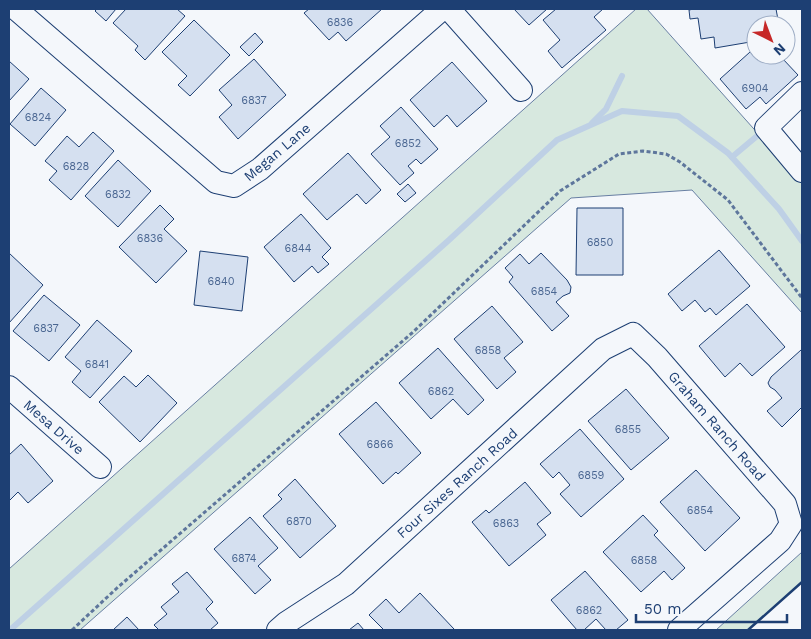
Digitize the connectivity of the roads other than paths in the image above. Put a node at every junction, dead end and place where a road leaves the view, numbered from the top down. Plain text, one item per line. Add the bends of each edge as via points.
1 (16, 9) edge
2 (442, 9) edge
3 (449, 9) edge
4 (521, 90) dead end
5 (802, 93) edge
6 (802, 171) edge
7 (633, 334) joint
8 (9, 387) edge
9 (100, 467) dead end
10 (278, 630) edge
11 (679, 630) edge

1 - 2 street, Megan Lane via 216,182 234,186 260,168
3 - 4 street
5 - 6 street via 766,128
7 - 10 street, Four Sixes Ranch Road via 603,349 346,584
7 - 11 street, Graham Ranch Road via 657,357 785,504 791,524 780,541
8 - 9 street, Mesa Drive

